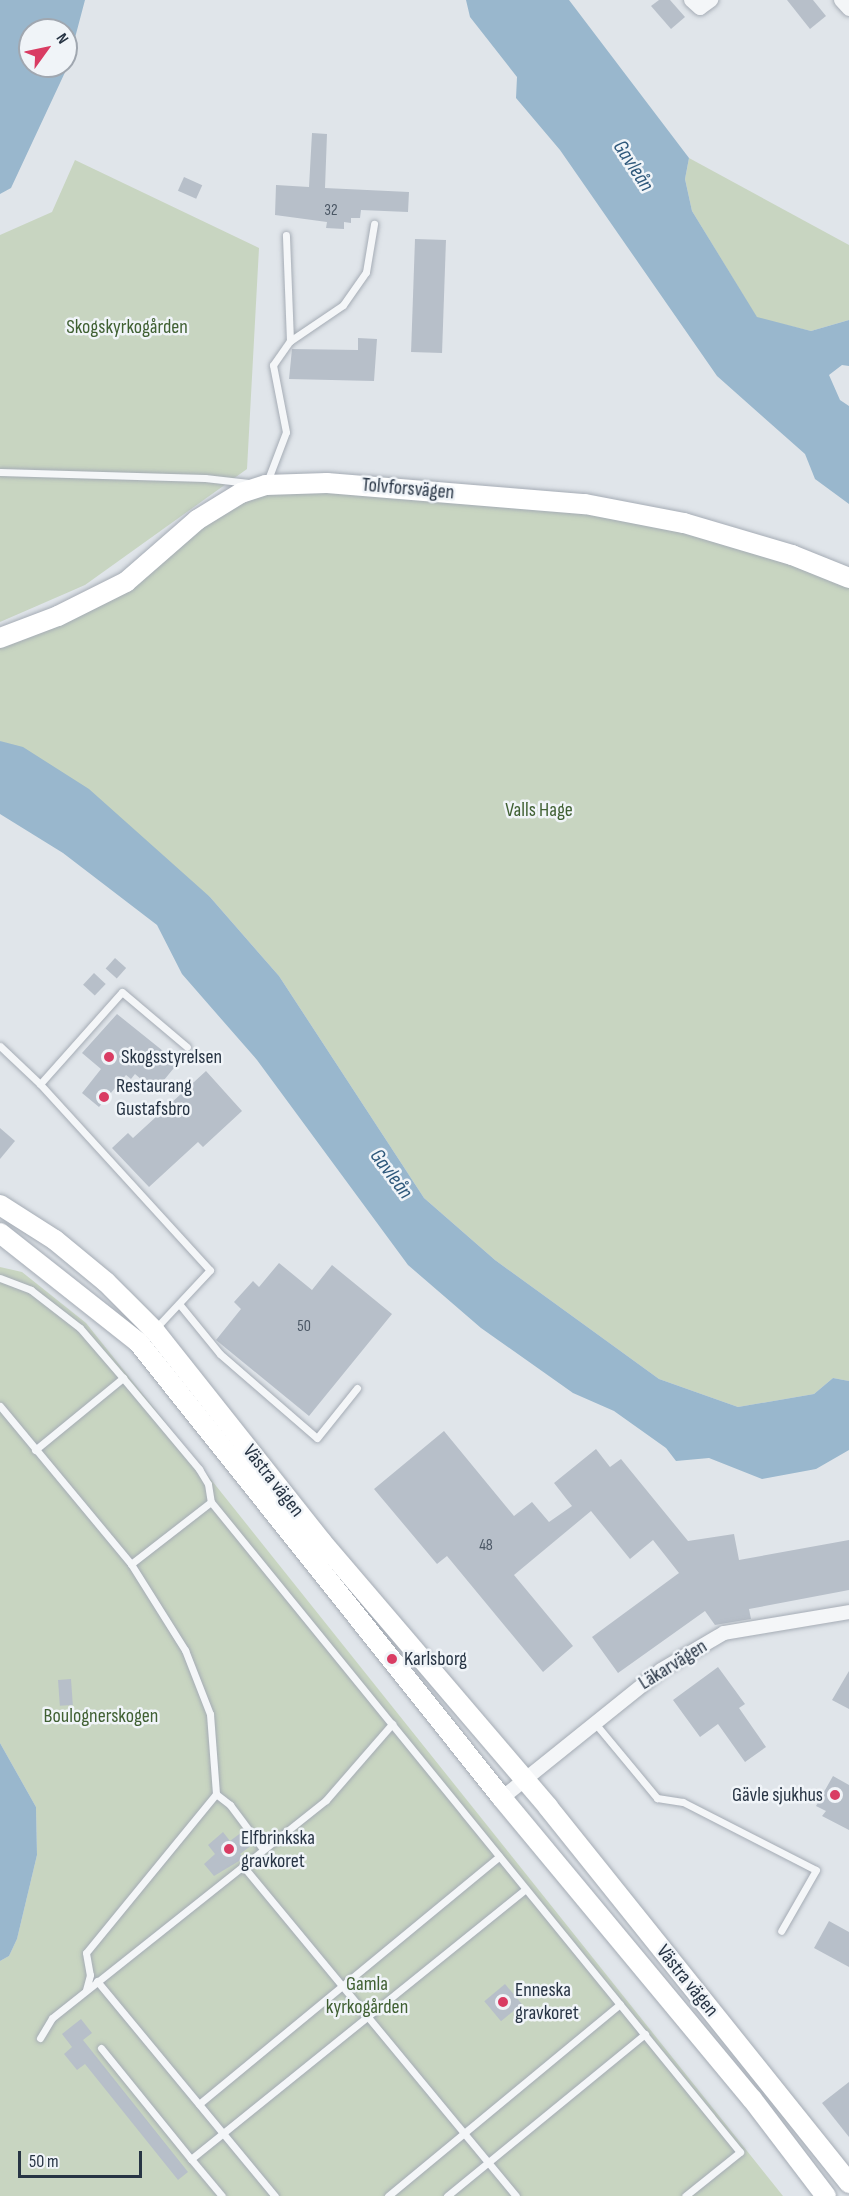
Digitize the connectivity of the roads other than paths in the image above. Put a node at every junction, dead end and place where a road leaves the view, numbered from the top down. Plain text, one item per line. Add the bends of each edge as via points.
1 (691, 0) edge
2 (711, 0) edge
3 (841, 0) edge
4 (849, 9) edge
5 (374, 224) dead end
6 (286, 235) dead end
7 (290, 341) junction
8 (0, 471) edge
9 (266, 485) junction
10 (849, 578) edge
11 (0, 638) edge
12 (0, 1046) edge
13 (187, 1047) dead end
14 (40, 1084) junction
15 (0, 1205) edge
16 (0, 1233) edge
17 (0, 1278) edge
18 (180, 1305) junction
19 (146, 1336) junction
20 (123, 1378) junction
21 (357, 1388) dead end
22 (0, 1406) edge
23 (35, 1450) junction
24 (212, 1502) junction
25 (130, 1564) junction
26 (849, 1612) edge
27 (594, 1722) junction
28 (392, 1725) junction
29 (525, 1779) junction
30 (216, 1794) junction
31 (502, 1798) junction
32 (263, 1849) junction
33 (499, 1857) junction
34 (243, 1866) junction
35 (526, 1889) junction
36 (781, 1931) dead end
37 (97, 1981) junction
38 (342, 1985) junction
39 (86, 1990) junction
40 (620, 2004) junction
41 (368, 2016) junction
42 (645, 2034) junction
43 (40, 2038) dead end
44 (101, 2048) dead end
45 (199, 2104) junction
46 (223, 2133) junction
47 (464, 2133) junction
48 (191, 2159) junction
49 (488, 2162) junction
50 (849, 2183) edge
51 (271, 2195) edge
52 (222, 2196) edge
53 (388, 2196) edge
54 (447, 2196) edge
55 (516, 2196) edge
56 (685, 2196) edge
57 (826, 2196) edge

1 - 2 street via 700,8
3 - 4 street
5 - 7 lane via 366,272 343,305
6 - 7 lane
7 - 9 lane via 273,365 286,432
8 - 9 lane via 206,478
9 - 10 main road, Tolvforsvägen via 327,483 585,504 684,523 792,555
9 - 11 main road, Tolvforsvägen via 241,493 126,582 58,616
12 - 14 lane
13 - 14 lane via 122,992
14 - 18 lane via 210,1270
15 - 19 main road, Västra vägen via 55,1240 106,1282
16 - 19 main road, Västra vägen
17 - 20 lane via 31,1290 80,1328
18 - 19 lane
18 - 21 lane via 220,1354 317,1438
19 - 29 main road, Västra vägen
19 - 31 main road, Västra vägen
20 - 23 lane
20 - 24 lane via 199,1469
22 - 23 lane
23 - 25 lane
24 - 25 lane
24 - 28 lane
25 - 30 lane via 185,1650 210,1714
26 - 27 street, Läkarvägen via 724,1634 661,1670
27 - 29 street, Läkarvägen
27 - 36 lane via 657,1798 683,1802 816,1870
28 - 32 lane via 326,1800
28 - 33 lane
29 - 31 street
29 - 50 main road, Västra vägen
30 - 32 lane via 230,1805
30 - 39 lane via 86,1953 90,1976
31 - 57 main road, Västra vägen via 752,2100
32 - 34 lane
33 - 35 lane
33 - 38 lane
34 - 37 lane
34 - 38 lane
35 - 40 lane
35 - 41 lane
37 - 39 lane
37 - 45 lane
38 - 41 lane
38 - 45 lane
39 - 43 lane via 52,2018
40 - 42 lane
40 - 47 lane
41 - 46 lane
41 - 47 lane
42 - 49 lane
42 - 56 lane via 740,2152
44 - 48 lane
45 - 46 lane
46 - 48 lane
46 - 51 lane
47 - 49 lane
47 - 53 lane
48 - 52 lane
49 - 54 lane
49 - 55 lane

